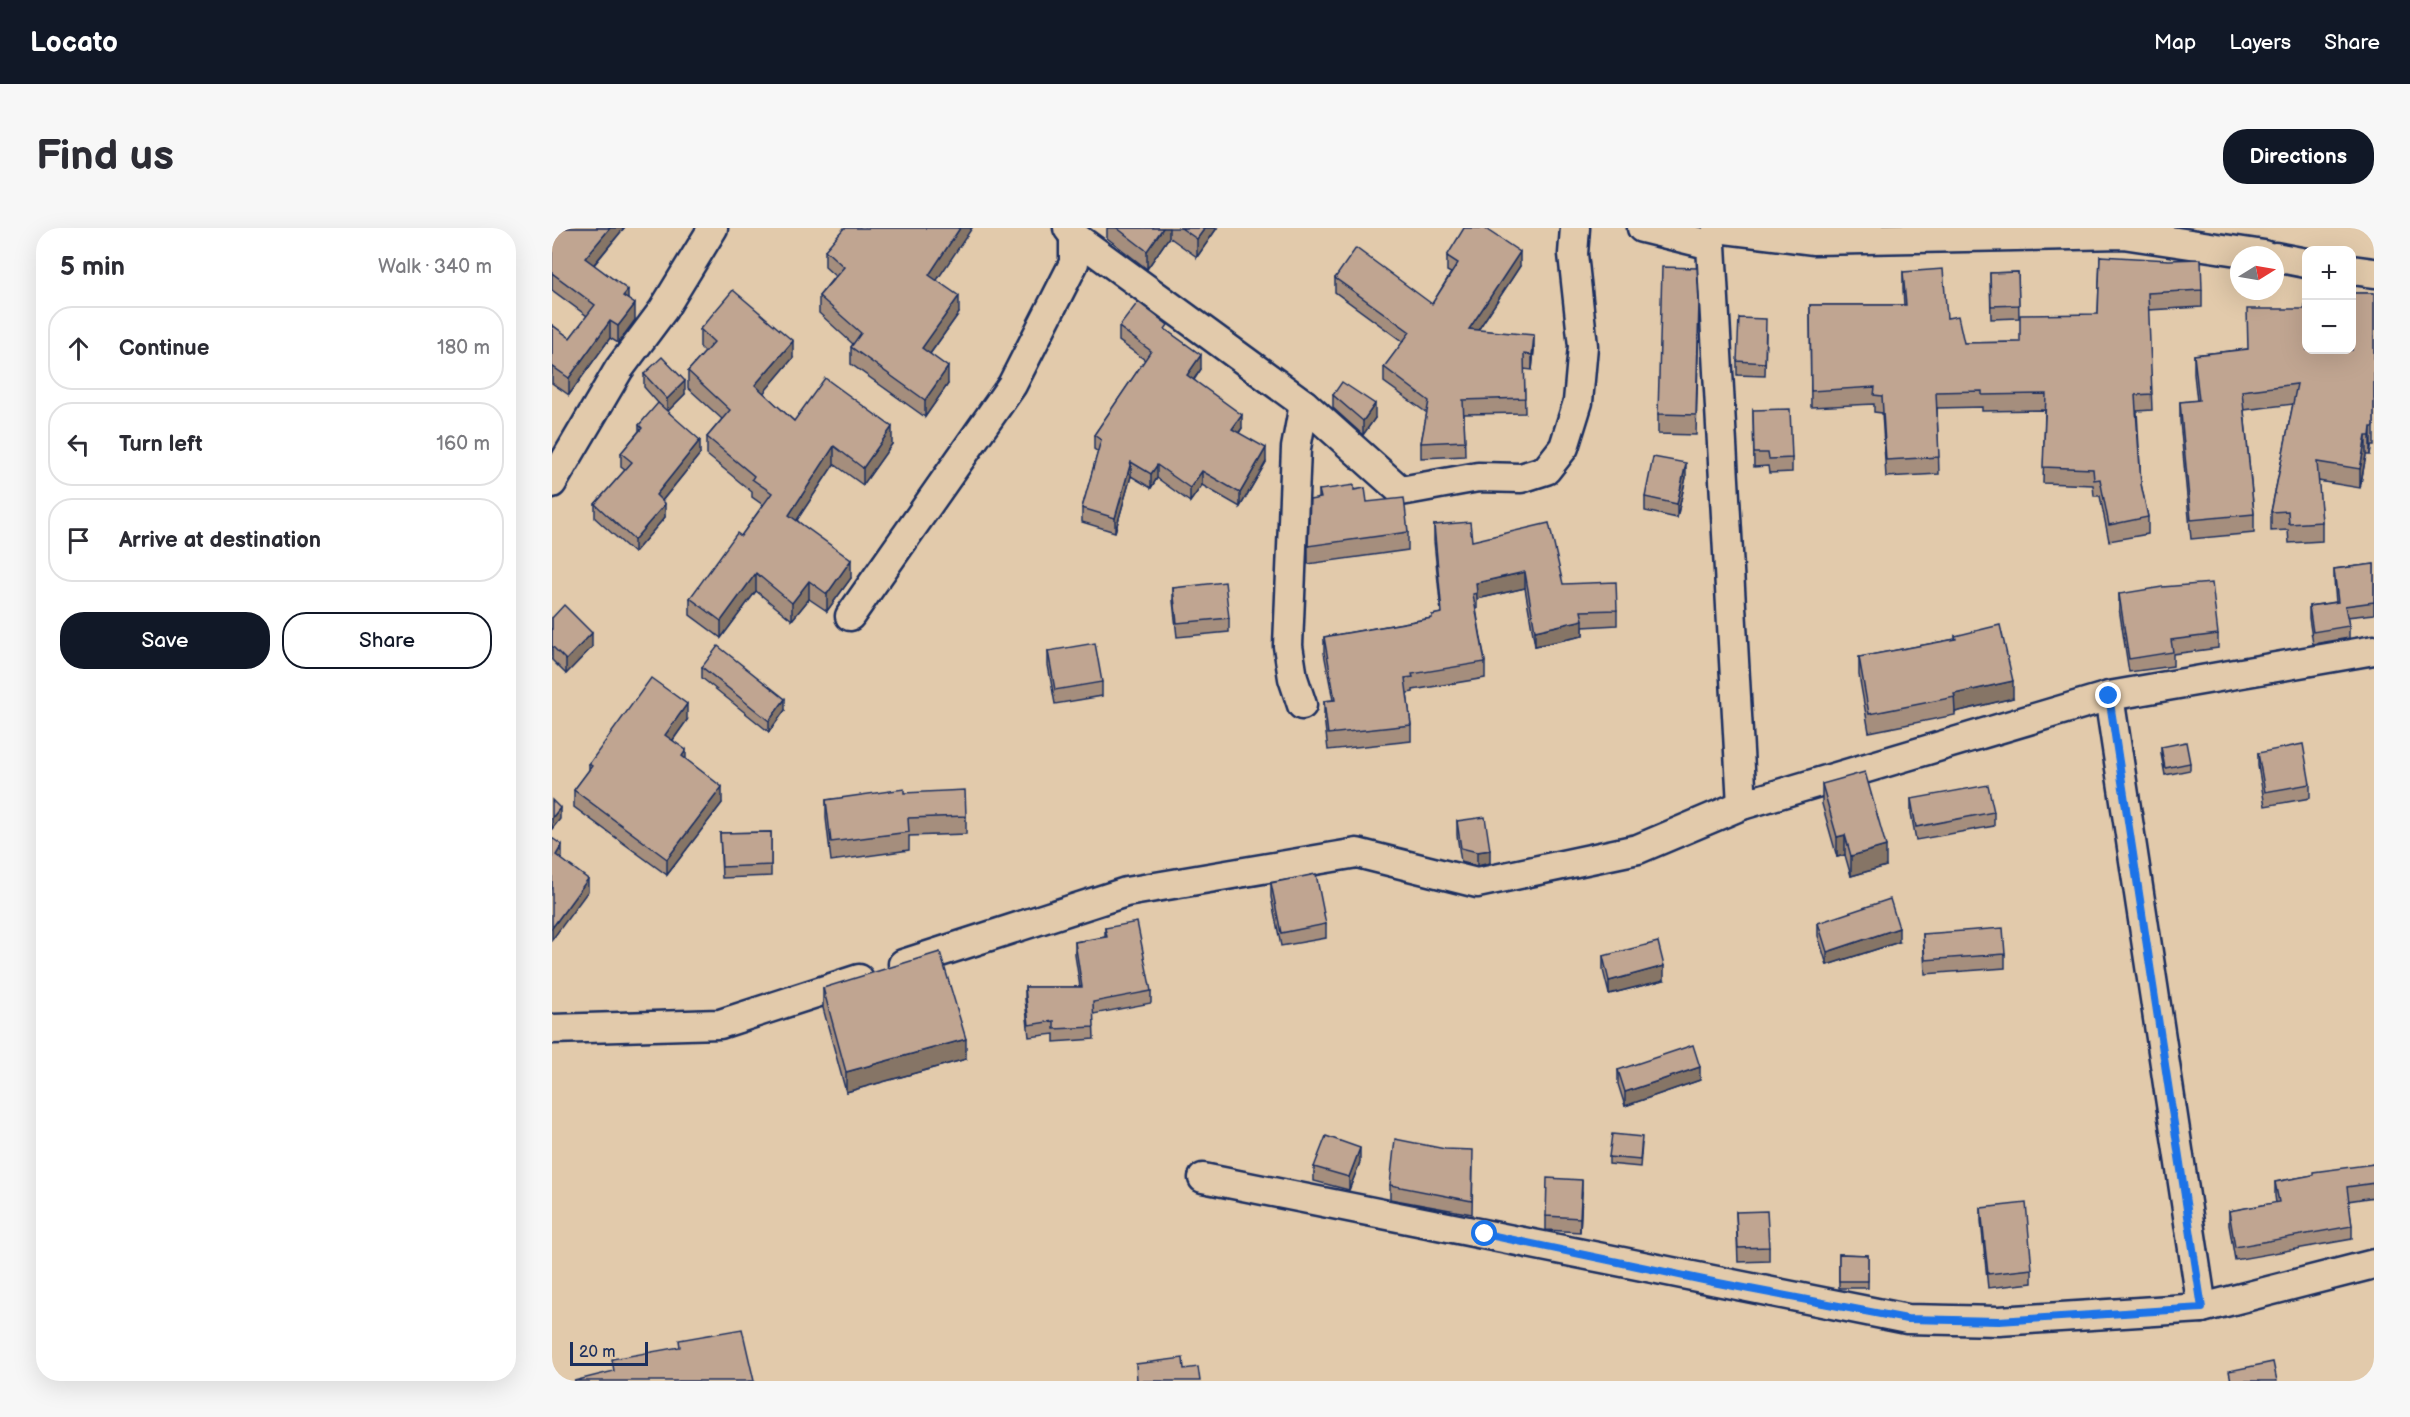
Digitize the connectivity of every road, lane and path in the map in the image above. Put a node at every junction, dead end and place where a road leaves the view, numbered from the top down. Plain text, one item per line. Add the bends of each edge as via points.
1 (713, 228) edge
2 (1575, 228) edge
3 (1642, 228) edge
4 (1717, 228) edge
5 (1072, 242) edge
6 (2230, 250) edge
7 (2284, 259) edge
8 (2302, 262) edge
9 (2356, 271) edge
10 (2374, 273) edge
11 (1304, 404) junction
12 (552, 483) edge
13 (850, 616) dead end
14 (2374, 650) edge
15 (2109, 696) junction
16 (1302, 705) dead end
17 (1742, 805) junction
18 (552, 1029) edge
19 (1203, 1178) dead end
20 (2374, 1264) edge
21 (2202, 1308) junction

1 - 12 street via 663,310 619,369
2 - 11 street via 1573,254 1583,346 1578,402 1564,447 1546,470 1521,478 1478,477 1401,491
3 - 17 street via 1711,245
4 - 6 street via 1814,240 2123,234
5 - 11 street via 1101,255
5 - 13 street via 1012,385
7 - 8 street
9 - 10 street
11 - 16 street via 1296,448 1288,646
14 - 15 street
15 - 17 street
15 - 21 street
17 - 18 street via 1638,849 1477,883 1357,853 1126,892 720,1024
19 - 21 street via 1907,1319 1999,1321
20 - 21 street

